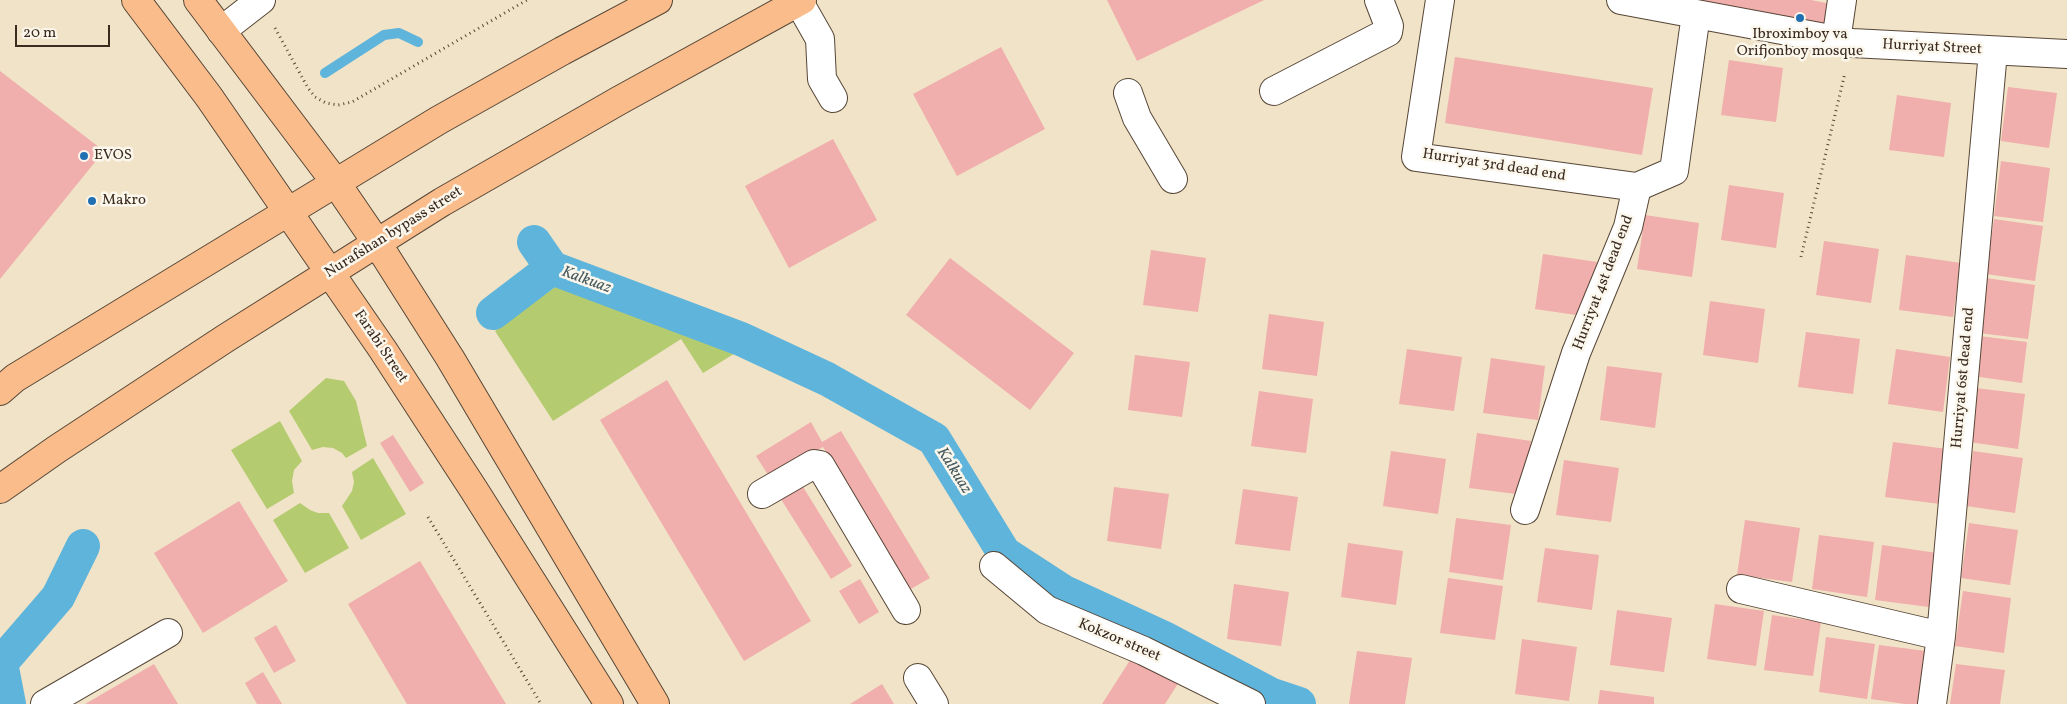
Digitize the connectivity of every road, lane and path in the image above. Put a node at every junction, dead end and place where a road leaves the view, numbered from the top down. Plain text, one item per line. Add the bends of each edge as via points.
1 (136, 0) edge
2 (198, 0) edge
3 (260, 0) edge
4 (527, 0) edge
5 (658, 0) edge
6 (1379, 0) edge
7 (1440, 0) edge
8 (1621, 0) edge
9 (1842, 0) edge
10 (800, 1) edge
11 (1696, 14) junction
12 (221, 31) junction
13 (1844, 42) junction
14 (1993, 51) junction
15 (2067, 54) edge
16 (1274, 91) dead end
17 (1128, 94) dead end
18 (833, 98) dead end
19 (1173, 179) dead end
20 (336, 183) junction
21 (1638, 187) junction
22 (287, 212) junction
23 (376, 243) junction
24 (1801, 256) dead end
25 (329, 272) junction
26 (0, 391) edge
27 (0, 489) edge
28 (762, 494) dead end
29 (1525, 510) dead end
30 (428, 517) dead end
31 (994, 566) dead end
32 (1741, 589) dead end
33 (906, 610) dead end
34 (168, 633) dead end
35 (1940, 636) junction
36 (918, 678) dead end
37 (45, 704) edge
38 (540, 704) edge
39 (609, 704) edge
40 (656, 704) edge
41 (934, 704) edge
42 (1252, 704) edge
43 (1932, 704) edge

1 - 22 main road, Farabi Street via 209,97
2 - 12 main road
3 - 4 path via 308,88 315,97 338,105 352,102
3 - 12 street
5 - 20 main road via 562,51
6 - 16 street via 1389,26 1388,32
7 - 21 street, Hurriyat 3rd dead end via 1416,157
8 - 11 street, Hurriyat Street
9 - 13 street
10 - 18 street via 820,39 822,78
10 - 23 main road, Nurafshan bypass street via 620,100
11 - 13 street, Hurriyat Street
11 - 21 street via 1674,171
12 - 20 main road
13 - 14 street, Hurriyat Street
13 - 24 path
14 - 15 street, Hurriyat Street
14 - 35 street, Hurriyat 6st dead end
17 - 19 street via 1137,118
20 - 22 main road
20 - 23 main road
21 - 29 street, Hurriyat 4st dead end via 1628,226 1576,353
22 - 25 main road, Farabi Street
22 - 26 main road via 32,368
23 - 25 main road, Nurafshan bypass street
23 - 40 main road via 450,358
25 - 27 main road, Nurafshan bypass street via 65,443
25 - 39 main road, Farabi Street via 474,490
28 - 33 street via 814,464 820,465
30 - 38 path
31 - 42 street, Kokzor street via 1047,610 1144,651
32 - 35 street
34 - 37 street
35 - 43 street, Hurriyat 6st dead end
36 - 41 street

